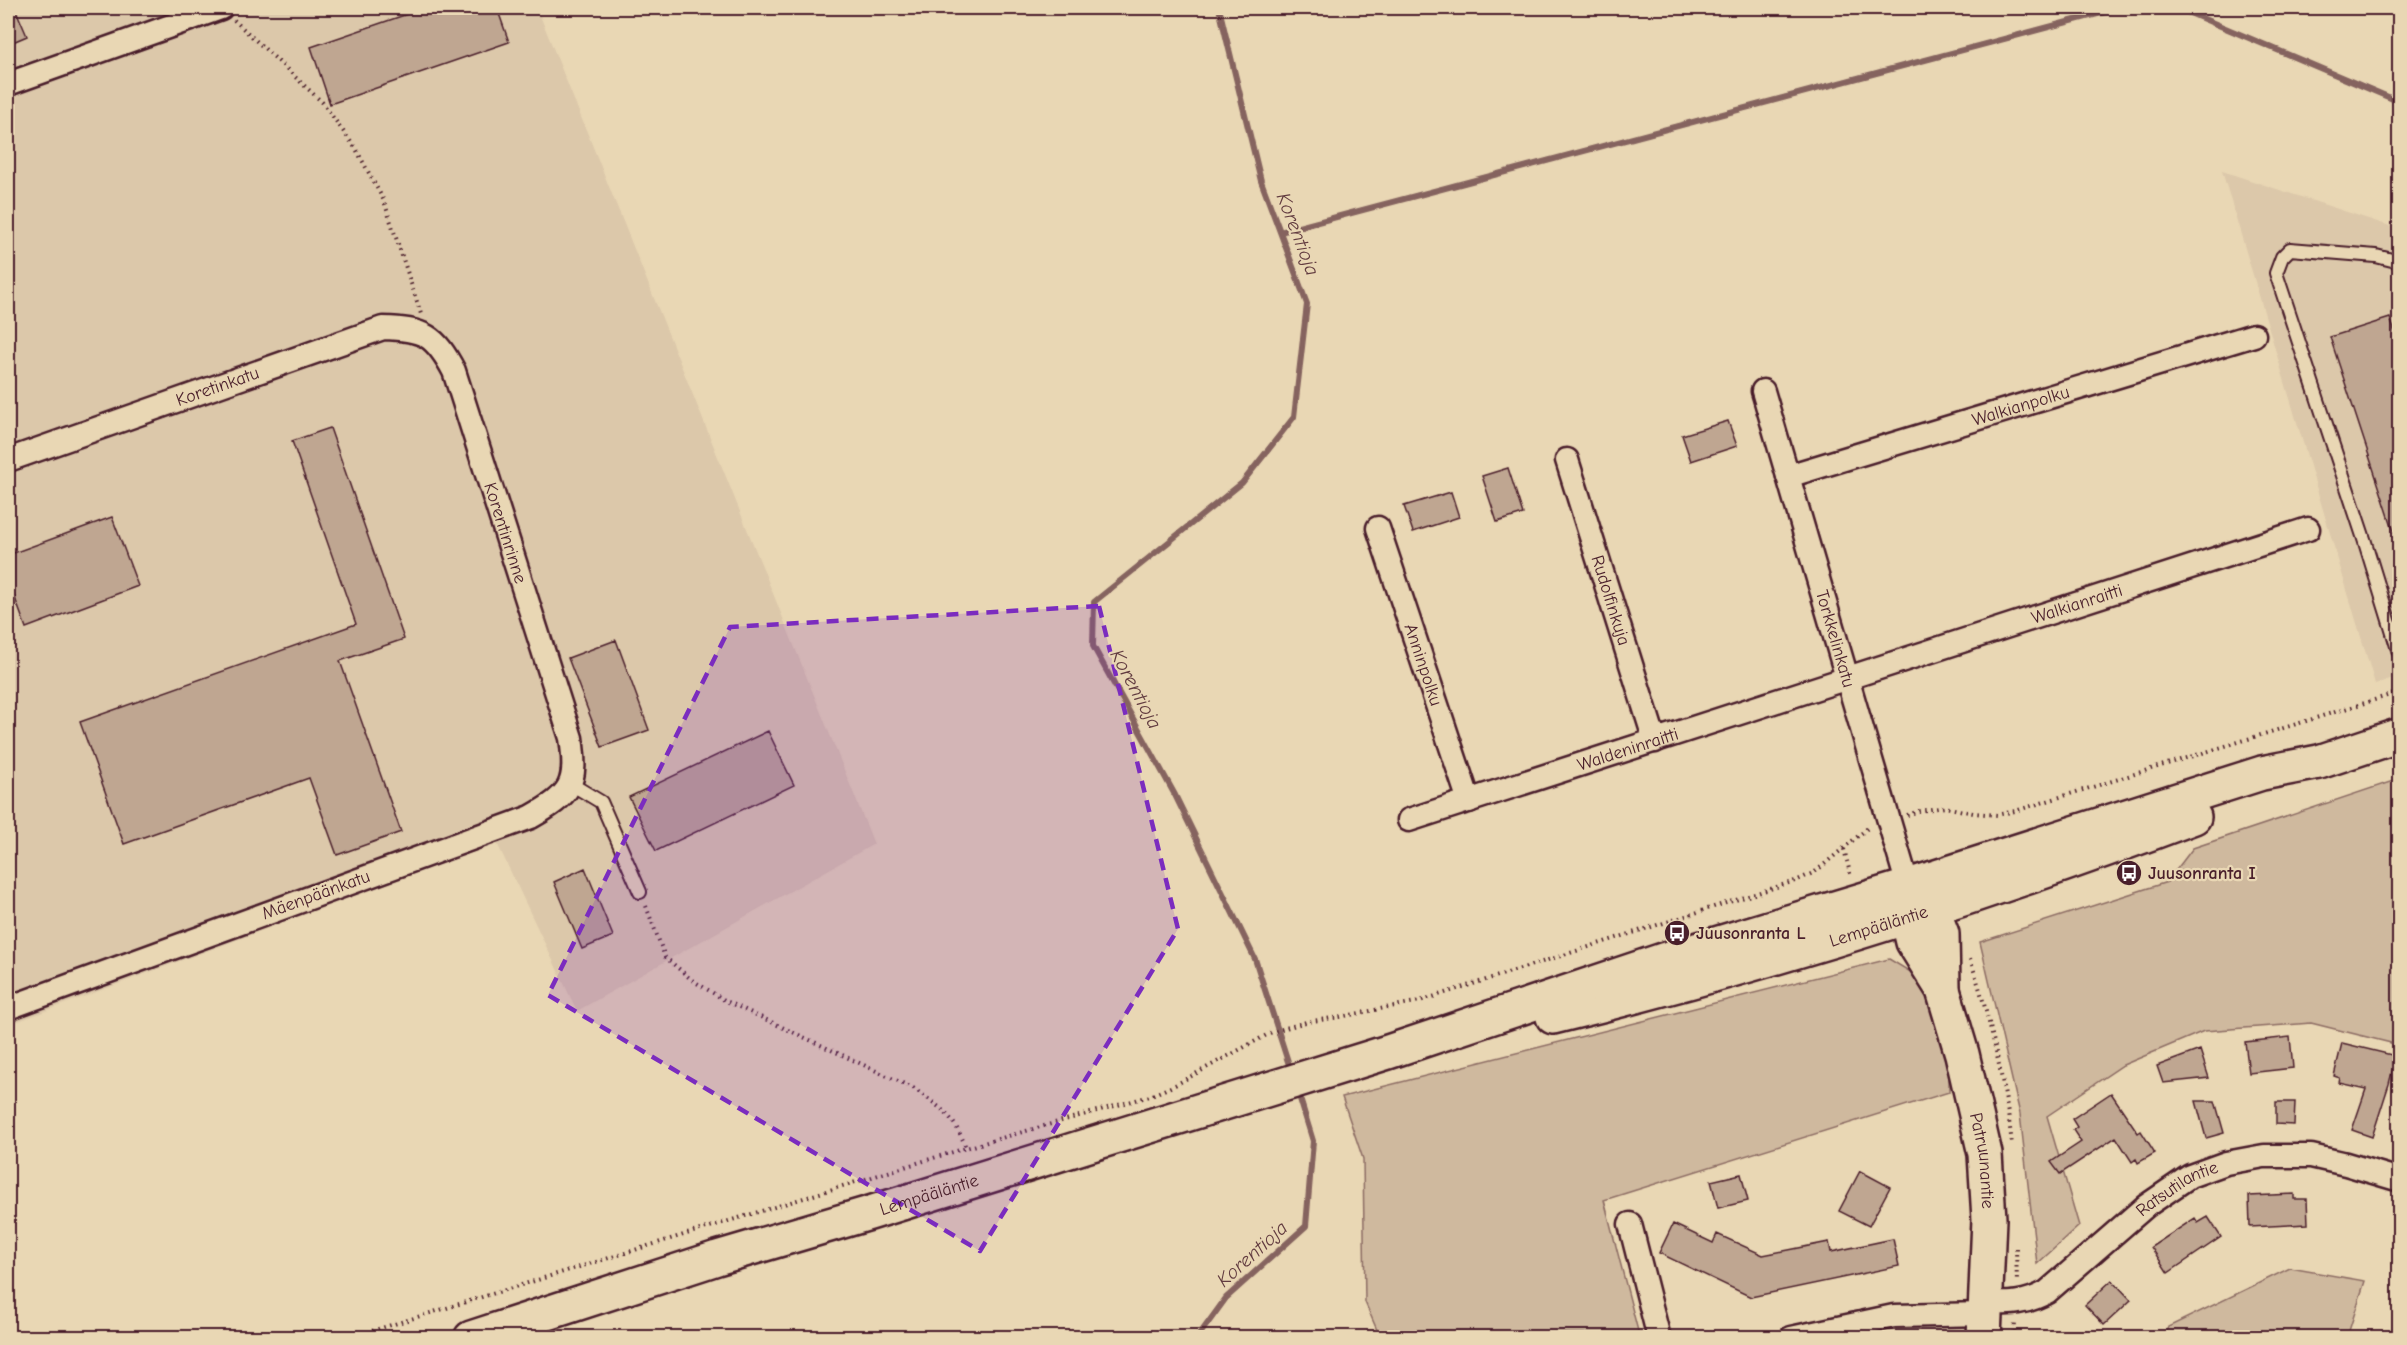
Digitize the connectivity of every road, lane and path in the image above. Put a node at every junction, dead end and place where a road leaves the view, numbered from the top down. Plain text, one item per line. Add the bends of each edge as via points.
1 (221, 8) edge
2 (8, 84) edge
3 (2400, 262) edge
4 (428, 335) junction
5 (2254, 335) dead end
6 (1763, 391) dead end
7 (8, 460) edge
8 (1567, 460) dead end
9 (1788, 476) junction
10 (1378, 528) dead end
11 (2308, 529) dead end
12 (2397, 637) edge
13 (2400, 656) edge
14 (1846, 678) junction
15 (2400, 692) edge
16 (2400, 735) edge
17 (1655, 741) junction
18 (571, 784) junction
19 (1469, 801) junction
20 (1409, 820) dead end
21 (1888, 821) junction
22 (640, 892) joint
23 (1916, 904) junction
24 (8, 1008) edge
25 (966, 1148) junction
26 (2399, 1177) edge
27 (1630, 1224) dead end
28 (1984, 1318) edge
29 (1799, 1337) edge
30 (350, 1338) edge
31 (471, 1338) edge
32 (1659, 1338) edge

1 - 2 street
1 - 4 path via 322,102 356,149 384,201
3 - 12 lane via 2376,256 2290,249 2282,256 2276,273
4 - 7 street, Koretinkatu via 408,328 383,328
4 - 18 street, Korentinrinne via 454,371 571,738 575,763
5 - 9 street, Walkianpolku
6 - 9 street, Torkkelinkatu
8 - 17 street, Rudolfinkuja
9 - 14 street, Torkkelinkatu
10 - 19 street, Anninpolku
11 - 14 street, Walkianraitti
12 - 13 lane
14 - 17 street, Waldeninraitti
14 - 21 street, Torkkelinkatu
15 - 21 path via 2015,812 1997,815 1945,807
16 - 23 main road, Lempääläntie via 2319,762 2269,788 2159,830
17 - 19 street, Waldeninraitti
18 - 22 lane via 601,802
18 - 24 street, Mäenpäänkatu via 556,802 531,817
19 - 20 street, Waldeninraitti
21 - 23 street, Torkkelinkatu
21 - 25 path via 1869,827 1815,872 1798,880 1420,1001 1272,1032 1150,1096
22 - 25 path via 665,957 692,980 726,1001 913,1088 959,1126
23 - 28 main road, Patruunantie via 1942,934 1943,990 1985,1154 1989,1219
23 - 31 main road, Lempääläntie via 1666,959 1388,1052 717,1258
25 - 30 path
26 - 28 street, Ratsutilantie via 2311,1156 2264,1156 2226,1163 2190,1176 2146,1206 2047,1292
27 - 32 street
28 - 29 street, Ratsutilantie via 1894,1316

